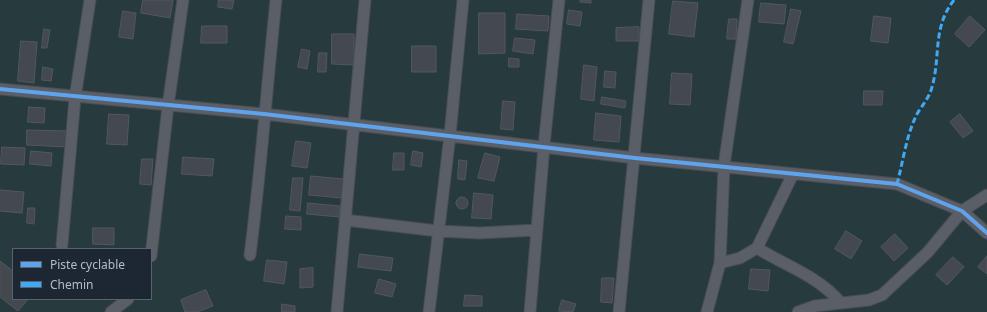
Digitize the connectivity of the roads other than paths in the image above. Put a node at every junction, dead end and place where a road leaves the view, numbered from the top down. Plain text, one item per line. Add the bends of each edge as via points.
1 (90, 0) edge
2 (183, 0) edge
3 (276, 0) edge
4 (365, 0) edge
5 (463, 0) edge
6 (559, 0) edge
7 (649, 0) edge
8 (748, 0) edge
9 (0, 89) edge
10 (75, 98) junction
11 (168, 106) junction
12 (264, 114) junction
13 (355, 125) junction
14 (450, 135) junction
15 (544, 146) junction
16 (635, 158) junction
17 (724, 166) junction
18 (794, 174) junction
19 (987, 195) edge
20 (962, 211) junction
21 (345, 220) junction
22 (536, 230) junction
23 (438, 231) junction
24 (987, 232) edge
25 (62, 245) dead end
26 (758, 248) junction
27 (152, 250) edge
28 (250, 254) dead end
29 (720, 263) junction
30 (127, 300) edge
31 (840, 302) junction
32 (111, 312) edge
33 (336, 312) edge
34 (430, 312) edge
35 (530, 312) edge
36 (619, 312) edge
37 (707, 312) edge
38 (798, 312) edge

1 - 10 street
2 - 11 street
3 - 12 street
4 - 13 street
5 - 14 street
6 - 15 street
7 - 16 street
8 - 17 street
9 - 10 street
10 - 11 street
10 - 25 street
11 - 12 street
11 - 27 street
12 - 13 street
12 - 28 street
13 - 14 street
13 - 21 street
14 - 15 street
14 - 23 street
15 - 16 street
15 - 22 street
16 - 17 street
16 - 36 street
17 - 18 street
17 - 29 street
18 - 20 street via 897,184
18 - 26 street
19 - 20 street
20 - 24 street
20 - 31 street via 928,252 882,295 869,300
21 - 23 street
21 - 33 street
22 - 23 street via 479,233
22 - 35 street
23 - 34 street
26 - 29 street via 740,258
26 - 31 street via 814,278 829,289
29 - 37 street
30 - 32 street
31 - 38 street

